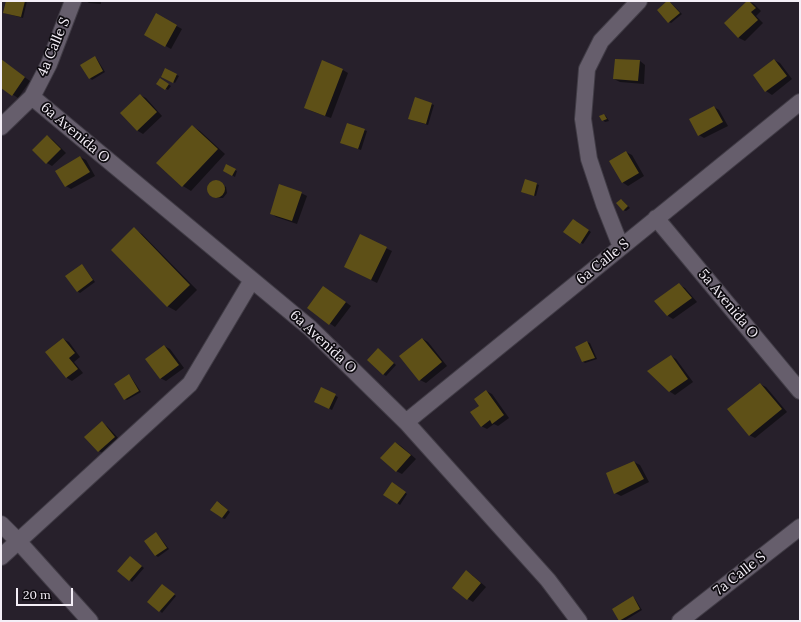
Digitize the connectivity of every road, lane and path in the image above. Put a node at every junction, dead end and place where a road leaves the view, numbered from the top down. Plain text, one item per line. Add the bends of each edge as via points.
1 (73, 1) edge
2 (639, 1) edge
3 (32, 98) junction
4 (800, 102) edge
5 (1, 127) edge
6 (656, 218) junction
7 (621, 247) junction
8 (252, 280) junction
9 (800, 391) edge
10 (406, 422) junction
11 (1, 524) edge
12 (800, 527) edge
13 (18, 541) junction
14 (1, 557) edge
15 (90, 621) edge
16 (579, 621) edge
17 (680, 621) edge

1 - 3 street, 4a Calle S via 49,64
2 - 7 street via 601,42 587,69 583,119 589,159
3 - 5 street, 4a Calle S
3 - 8 street, 6a Avenida O
4 - 6 street, 6a Calle S
6 - 7 street, 6a Calle S
6 - 9 street, 5a Avenida O
7 - 10 street, 6a Calle S
8 - 10 street, 6a Avenida O via 310,328
8 - 13 street via 190,384
10 - 16 street, 6a Avenida O via 548,580
11 - 13 street
12 - 17 street, 7a Calle S
13 - 14 street
13 - 15 street

